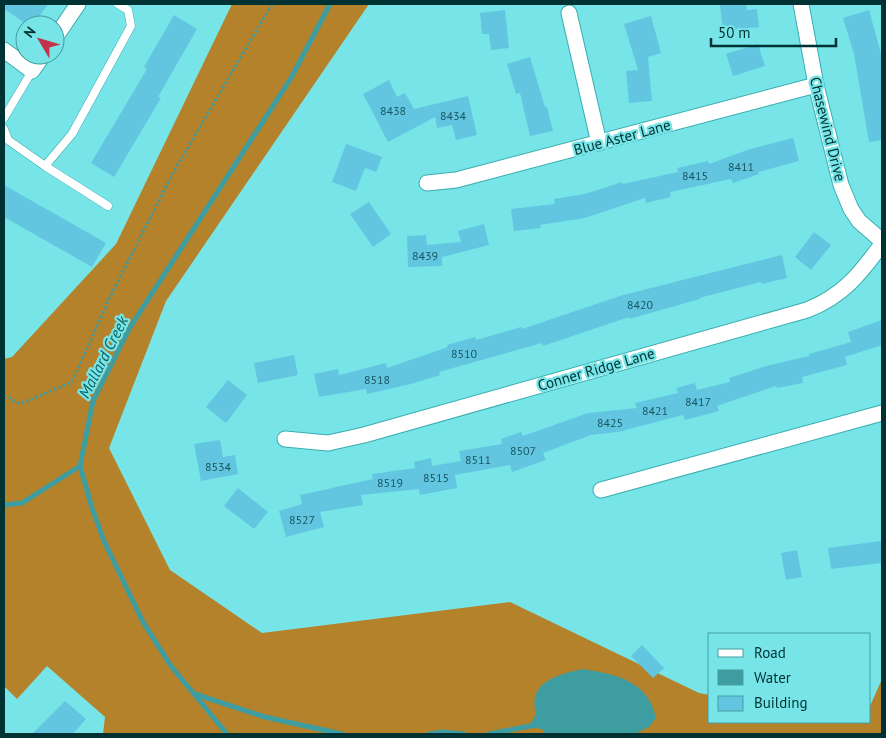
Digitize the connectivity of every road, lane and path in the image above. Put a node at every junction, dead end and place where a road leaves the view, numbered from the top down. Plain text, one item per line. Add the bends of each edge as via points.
1 (78, 4) edge
2 (118, 4) edge
3 (272, 4) edge
4 (800, 4) edge
5 (569, 13) dead end
6 (65, 23) edge
7 (4, 50) edge
8 (36, 65) edge
9 (32, 71) junction
10 (816, 85) junction
11 (4, 118) edge
12 (4, 128) edge
13 (599, 143) junction
14 (45, 166) junction
15 (427, 183) dead end
16 (108, 206) dead end
17 (882, 242) edge
18 (4, 395) edge
19 (882, 414) edge
20 (285, 439) dead end
21 (601, 490) dead end

1 - 6 street
2 - 14 lane via 128,10 131,26 72,134
3 - 18 path via 174,171 109,298 72,382 20,404
4 - 10 street, Chasewind Drive
5 - 13 street
7 - 9 street
8 - 9 street
9 - 11 lane
10 - 13 street, Blue Aster Lane
10 - 17 street, Chasewind Drive via 841,185 851,209
12 - 14 lane via 8,140
13 - 15 street, Blue Aster Lane via 456,180
14 - 16 lane
17 - 20 street, Conner Ridge Lane via 849,285 828,302 807,310 364,435 328,443
19 - 21 street

